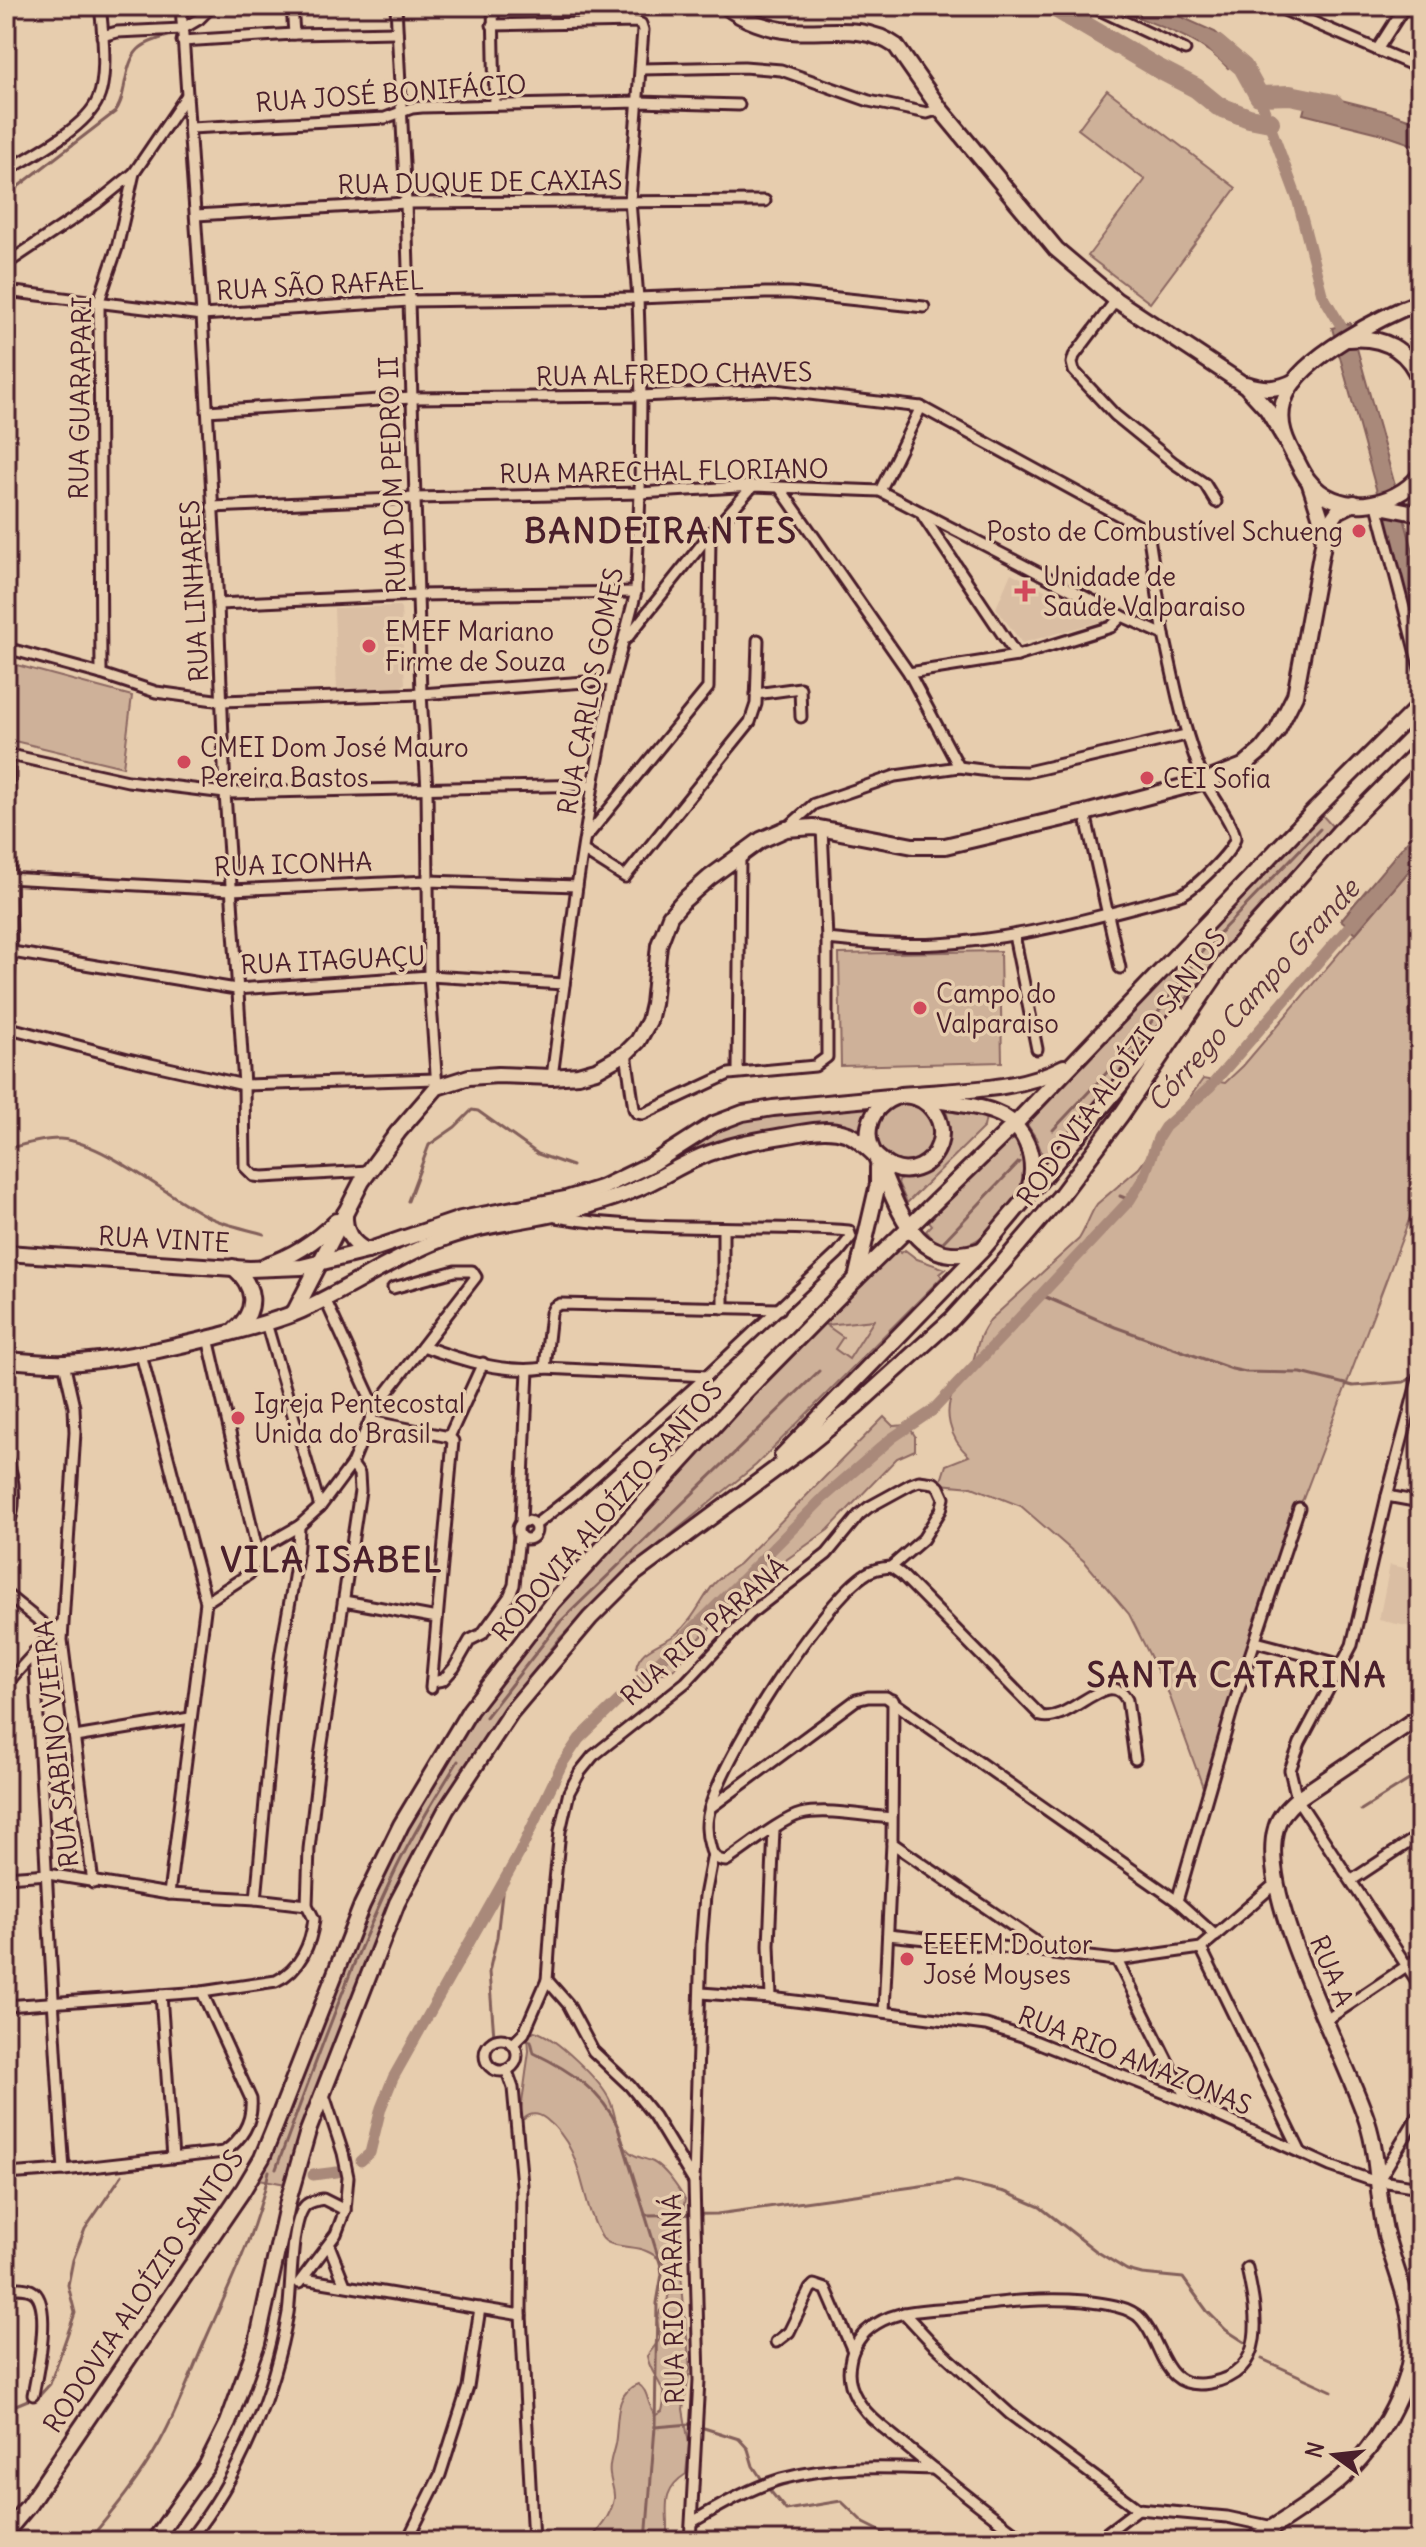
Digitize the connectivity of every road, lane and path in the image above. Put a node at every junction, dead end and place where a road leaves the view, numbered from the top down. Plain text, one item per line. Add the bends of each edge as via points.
1 (100, 6) edge
2 (181, 6) edge
3 (212, 6) edge
4 (292, 6) edge
5 (396, 6) edge
6 (493, 6) edge
7 (726, 6) edge
8 (1091, 6) edge
9 (1275, 6) edge
10 (1405, 6) edge
11 (492, 25) junction
12 (182, 29) junction
13 (397, 32) junction
14 (294, 34) junction
15 (102, 36) junction
16 (182, 41) junction
17 (1185, 50) dead end
18 (1377, 50) junction
19 (1420, 68) edge
20 (641, 69) junction
21 (187, 95) junction
22 (639, 102) junction
23 (495, 105) junction
24 (739, 105) dead end
25 (940, 109) junction
26 (401, 111) junction
27 (190, 128) junction
28 (6, 171) edge
29 (134, 173) junction
30 (630, 201) junction
31 (765, 201) dead end
32 (406, 203) junction
33 (196, 215) junction
34 (6, 264) edge
35 (6, 291) edge
36 (638, 298) junction
37 (1116, 300) junction
38 (99, 301) junction
39 (409, 301) junction
40 (1420, 302) edge
41 (924, 307) dead end
42 (202, 315) junction
43 (1354, 337) junction
44 (1240, 381) junction
45 (1295, 381) junction
46 (1420, 381) edge
47 (641, 396) junction
48 (412, 398) junction
49 (921, 407) junction
50 (207, 411) junction
51 (1285, 439) junction
52 (1420, 475) edge
53 (1308, 480) junction
54 (753, 486) junction
55 (780, 488) junction
56 (880, 491) junction
57 (640, 493) junction
58 (415, 498) junction
59 (1216, 502) dead end
60 (1400, 502) junction
61 (1354, 503) junction
62 (1377, 505) junction
63 (212, 507) junction
64 (922, 514) junction
65 (1420, 514) edge
66 (710, 534) junction
67 (1321, 555) junction
68 (636, 592) junction
69 (417, 595) junction
70 (218, 604) junction
71 (1122, 616) junction
72 (1164, 635) junction
73 (625, 640) junction
74 (758, 640) dead end
75 (6, 648) edge
76 (1017, 656) junction
77 (1420, 669) edge
78 (909, 673) junction
79 (101, 674) junction
80 (613, 680) junction
81 (421, 694) junction
82 (756, 694) junction
83 (222, 701) junction
84 (1420, 705) edge
85 (801, 717) dead end
86 (1186, 735) junction
87 (1420, 750) edge
88 (7, 754) edge
89 (959, 767) junction
90 (1205, 781) junction
91 (593, 785) junction
92 (427, 789) junction
93 (225, 793) junction
94 (804, 811) junction
95 (1085, 813) junction
96 (815, 828) junction
97 (786, 829) junction
98 (586, 838) junction
99 (584, 851) junction
100 (741, 853) junction
101 (8, 878) edge
102 (428, 881) junction
103 (577, 886) junction
104 (231, 890) junction
105 (1109, 914) junction
106 (1014, 935) junction
107 (827, 939) junction
108 (8, 951) edge
109 (1231, 953) junction
110 (1120, 968) dead end
111 (429, 976) junction
112 (564, 984) junction
113 (236, 989) junction
114 (6, 1005) edge
115 (6, 1027) edge
116 (1037, 1049) dead end
117 (626, 1053) junction
118 (1074, 1060) junction
119 (738, 1072) junction
120 (552, 1077) junction
121 (436, 1083) junction
122 (244, 1085) junction
123 (908, 1096) junction
124 (1014, 1125) junction
125 (875, 1155) junction
126 (369, 1171) junction
127 (1026, 1197) junction
128 (345, 1213) junction
129 (549, 1216) junction
130 (723, 1228) junction
131 (909, 1228) junction
132 (982, 1250) junction
133 (367, 1251) junction
134 (6, 1253) edge
135 (320, 1263) junction
136 (233, 1267) junction
137 (249, 1269) junction
138 (856, 1279) junction
139 (393, 1288) dead end
140 (325, 1299) junction
141 (723, 1308) junction
142 (780, 1309) junction
143 (294, 1313) junction
144 (266, 1323) junction
145 (232, 1333) junction
146 (208, 1338) junction
147 (423, 1346) junction
148 (141, 1354) junction
149 (6, 1360) edge
150 (64, 1363) junction
151 (483, 1363) junction
152 (545, 1368) junction
153 (528, 1370) junction
154 (1420, 1372) edge
155 (707, 1376) junction
156 (375, 1408) junction
157 (370, 1421) junction
158 (449, 1437) junction
159 (6, 1458) edge
160 (352, 1464) junction
161 (753, 1486) junction
162 (1387, 1496) junction
163 (1420, 1502) edge
164 (320, 1507) junction
165 (1299, 1508) dead end
166 (521, 1522) junction
167 (535, 1525) junction
168 (299, 1526) junction
169 (6, 1532) edge
170 (519, 1536) junction
171 (258, 1554) junction
172 (891, 1567) junction
173 (6, 1594) edge
174 (344, 1601) junction
175 (206, 1602) junction
176 (437, 1618) junction
177 (61, 1624) junction
178 (53, 1632) junction
179 (1256, 1642) junction
180 (34, 1652) junction
181 (1343, 1665) junction
182 (6, 1684) edge
183 (893, 1700) junction
184 (1420, 1716) edge
185 (190, 1718) junction
186 (75, 1737) junction
187 (1135, 1759) dead end
188 (1297, 1799) junction
189 (710, 1808) junction
190 (891, 1818) junction
191 (774, 1829) junction
192 (1420, 1835) edge
193 (892, 1843) junction
194 (713, 1854) junction
195 (48, 1874) junction
196 (6, 1877) edge
197 (1352, 1880) junction
198 (93, 1883) junction
199 (1276, 1883) junction
200 (169, 1894) junction
201 (256, 1899) junction
202 (1177, 1901) junction
203 (307, 1905) junction
204 (888, 1935) junction
205 (1216, 1936) junction
206 (1201, 1948) junction
207 (1052, 1953) junction
208 (1420, 1957) edge
209 (1117, 1960) junction
210 (1406, 1967) junction
211 (547, 1980) junction
212 (1420, 1986) edge
213 (202, 1992) junction
214 (701, 1993) junction
215 (161, 1995) junction
216 (771, 1998) junction
217 (52, 2002) junction
218 (6, 2006) edge
219 (884, 2011) junction
220 (1326, 2020) junction
221 (513, 2044) junction
222 (507, 2071) junction
223 (323, 2092) junction
224 (1188, 2102) junction
225 (1420, 2112) edge
226 (1301, 2153) junction
227 (173, 2158) junction
228 (64, 2170) junction
229 (6, 2174) edge
230 (1379, 2180) junction
231 (694, 2182) junction
232 (1420, 2187) edge
233 (345, 2210) junction
234 (329, 2245) junction
235 (1247, 2268) dead end
236 (304, 2279) junction
237 (345, 2285) junction
238 (6, 2289) edge
239 (290, 2289) junction
240 (480, 2308) junction
241 (904, 2313) junction
242 (521, 2315) junction
243 (776, 2342) dead end
244 (853, 2351) junction
245 (33, 2395) dead end
246 (934, 2469) junction
247 (1138, 2509) junction
248 (692, 2522) junction
249 (1273, 2527) junction
250 (6, 2532) edge
251 (154, 2541) edge
252 (188, 2541) edge
253 (407, 2541) edge
254 (533, 2541) edge
255 (690, 2541) edge
256 (1027, 2541) edge
257 (1096, 2541) edge
258 (1251, 2541) edge

1 - 15 street
2 - 12 street, RUA LINHARES
3 - 12 street
4 - 14 street
5 - 13 street, RUA DOM PEDRO II
6 - 11 street
7 - 25 main road via 780,29 865,32 886,39 903,54
8 - 17 street
9 - 18 street
10 - 18 street
11 - 20 street, RUA CARLOS GOMES via 636,22 643,30
11 - 23 street
12 - 15 street
12 - 16 street, RUA LINHARES
13 - 14 street
13 - 26 street, RUA DOM PEDRO II
14 - 16 street
15 - 28 street via 101,87 91,111
16 - 21 street, RUA LINHARES
18 - 19 street
20 - 22 street, RUA CARLOS GOMES
20 - 25 street via 781,70 869,101 927,113
21 - 27 street, RUA LINHARES
21 - 29 street, RUA GUARAPARI
22 - 23 street, RUA JOSÉ BONIFÁCIO
22 - 24 street, RUA JOSÉ BONIFÁCIO
22 - 30 street, RUA CARLOS GOMES
23 - 26 street, RUA JOSÉ BONIFÁCIO
25 - 37 main road via 1056,249
26 - 27 street, RUA JOSÉ BONIFÁCIO via 385,118
26 - 32 street, RUA DOM PEDRO II
27 - 33 street, RUA LINHARES
29 - 34 street
29 - 38 street, RUA GUARAPARI
30 - 31 street, RUA DUQUE DE CAXIAS
30 - 32 street, RUA DUQUE DE CAXIAS
30 - 36 street, RUA CARLOS GOMES
32 - 33 street, RUA DUQUE DE CAXIAS
32 - 39 street, RUA DOM PEDRO II
33 - 42 street, RUA LINHARES
35 - 38 street, RUA SÃO RAFAEL
36 - 39 street, RUA SÃO RAFAEL
36 - 41 street, RUA SÃO RAFAEL via 791,293
36 - 47 street, RUA CARLOS GOMES
37 - 44 main road
37 - 59 street via 1074,356 1074,371 1115,415 1205,484
38 - 42 street, RUA SÃO RAFAEL
38 - 79 street, RUA GUARAPARI
39 - 42 street, RUA SÃO RAFAEL
39 - 48 street, RUA DOM PEDRO II
40 - 43 main road
42 - 50 street, RUA LINHARES
43 - 45 main road
43 - 46 main road via 1392,344 1411,361
44 - 45 main road via 1267,389
44 - 51 main road via 1260,400
45 - 51 main road via 1283,406
47 - 48 street, RUA ALFREDO CHAVES
47 - 49 street, RUA ALFREDO CHAVES via 775,390
47 - 57 street, RUA CARLOS GOMES
48 - 50 street, RUA ALFREDO CHAVES
48 - 58 street, RUA DOM PEDRO II
49 - 56 street
49 - 72 street, RUA ALFREDO CHAVES via 1148,531
50 - 63 street, RUA LINHARES
51 - 53 main road
52 - 60 main road
53 - 61 main road via 1332,498
53 - 67 main road via 1320,515
54 - 55 street, RUA MARECHAL FLORIANO
54 - 57 street, RUA MARECHAL FLORIANO
54 - 66 street
55 - 56 street, RUA MARECHAL FLORIANO
55 - 78 street
56 - 64 street, RUA MARECHAL FLORIANO
57 - 58 street, RUA MARECHAL FLORIANO
57 - 68 street, RUA CARLOS GOMES
58 - 63 street, RUA MARECHAL FLORIANO
58 - 69 street, RUA DOM PEDRO II
60 - 62 main road
60 - 65 main road
61 - 62 main road
61 - 67 main road via 1329,522
62 - 77 street
63 - 70 street, RUA LINHARES
64 - 71 street, RUA MARECHAL FLORIANO
64 - 76 street
66 - 73 street
66 - 98 street via 708,688
67 - 90 main road via 1287,715 1252,759
68 - 69 street
68 - 73 street, RUA CARLOS GOMES
69 - 70 street
69 - 81 street, RUA DOM PEDRO II
70 - 83 street, RUA LINHARES
71 - 72 street, RUA MARECHAL FLORIANO
71 - 76 street via 1111,627
72 - 86 street
73 - 80 street, RUA CARLOS GOMES
74 - 82 street
75 - 79 street
76 - 78 street
78 - 89 street
79 - 83 street via 156,692
80 - 81 street
80 - 91 street, RUA CARLOS GOMES
81 - 83 street
81 - 92 street, RUA DOM PEDRO II
82 - 85 street via 800,688
82 - 99 street via 750,722 625,877
83 - 93 street, RUA LINHARES
84 - 118 main road, RODOVIA ALOÍZIO SANTOS
86 - 89 street via 1027,772
86 - 90 street
87 - 109 main road, RODOVIA ALOÍZIO SANTOS
88 - 93 street via 128,781
88 - 101 street
89 - 94 street via 895,776
90 - 95 main road
90 - 105 street via 1235,832 1234,844 1187,893
91 - 92 street
91 - 98 street, RUA CARLOS GOMES
92 - 93 street
92 - 102 street, RUA DOM PEDRO II
93 - 104 street, RUA LINHARES
94 - 96 street via 804,823
94 - 97 street
95 - 96 main road via 929,847
95 - 105 street
96 - 97 main road
96 - 107 street
97 - 100 main road
98 - 99 street, RUA CARLOS GOMES
99 - 103 street, RUA CARLOS GOMES
100 - 117 main road via 670,916 659,945 649,1021
100 - 119 street
101 - 104 street, RUA ICONHA
101 - 108 street
102 - 103 street, RUA ICONHA
102 - 104 street, RUA ICONHA
102 - 111 street, RUA DOM PEDRO II
103 - 112 street, RUA CARLOS GOMES
104 - 113 street, RUA LINHARES
105 - 106 street
105 - 110 street
106 - 107 street via 939,944
106 - 116 street
107 - 119 street via 827,1057 815,1066
108 - 113 street, RUA ITAGUAÇU
108 - 114 street
109 - 127 main road
109 - 161 main road, RODOVIA ALOÍZIO SANTOS via 1121,1115 1003,1263 952,1319 855,1407
111 - 112 street, RUA ITAGUAÇU
111 - 113 street, RUA ITAGUAÇU
111 - 121 street, RUA DOM PEDRO II
112 - 120 street, RUA CARLOS GOMES
113 - 122 street, RUA LINHARES
115 - 122 street
117 - 119 street via 637,1113
117 - 120 main road via 593,1071
118 - 123 main road, RUA VINTE via 1019,1083
118 - 124 main road, RODOVIA ALOÍZIO SANTOS
120 - 121 main road via 498,1075
121 - 122 street
121 - 126 main road
122 - 126 street, RUA LINHARES via 249,1173 263,1177
123 - 124 main road via 988,1110
123 - 125 main road via 882,1104 872,1116 867,1132
123 - 125 main road via 928,1105 938,1118 940,1143 919,1167 903,1170 887,1166
123 - 133 main road, RUA VINTE via 743,1113 601,1188 461,1219
124 - 127 main road via 1031,1154 1033,1176
124 - 131 main road, RODOVIA ALOÍZIO SANTOS
125 - 129 main road via 853,1137 827,1129 750,1142 700,1157 635,1190
125 - 131 main road
125 - 138 main road via 878,1184
126 - 128 main road
127 - 132 main road
128 - 133 main road via 349,1235
128 - 135 main road
128 - 137 main road via 298,1252
129 - 130 street
129 - 140 main road via 449,1236
130 - 141 street
130 - 142 street via 849,1231 848,1242
131 - 132 main road via 921,1243 941,1252
131 - 138 main road, RODOVIA ALOÍZIO SANTOS
132 - 161 main road
133 - 135 main road, RUA VINTE
134 - 136 main road, RUA VINTE
135 - 137 main road, RUA VINTE
135 - 143 main road
136 - 137 main road, RUA VINTE
136 - 145 main road via 251,1290 252,1306
138 - 250 main road, RODOVIA ALOÍZIO SANTOS via 553,1602 470,1710 401,1825 362,1905 262,2158 226,2218
139 - 147 street via 455,1271 475,1274
140 - 143 main road
140 - 156 street
141 - 142 street
141 - 152 street via 560,1304 551,1313
142 - 155 street
143 - 144 main road
144 - 145 main road
144 - 164 street
145 - 146 main road
146 - 148 main road
146 - 171 street
147 - 151 street
147 - 156 street
148 - 150 main road
148 - 175 street
149 - 150 main road
150 - 177 street, RUA SABINO VIEIRA via 75,1432
151 - 153 street
151 - 158 street
152 - 153 street
152 - 155 street
153 - 166 street
154 - 162 street
155 - 167 street
156 - 157 street
157 - 158 street
157 - 160 street
158 - 176 street via 453,1447
159 - 169 street via 14,1493
160 - 164 street
160 - 174 street via 360,1491
161 - 223 main road, RODOVIA ALOÍZIO SANTOS via 634,1574 511,1712 446,1810 397,1903
162 - 163 street
162 - 181 street via 1363,1605
164 - 168 street
165 - 179 street
166 - 167 street
166 - 170 street
167 - 170 street via 532,1538
168 - 171 street
168 - 201 street via 275,1697
170 - 176 street via 509,1597 482,1634 470,1640 454,1668 431,1685
171 - 175 street via 249,1574
172 - 187 street via 1041,1716 1059,1716 1102,1690 1123,1692
172 - 189 street via 870,1571 854,1583 794,1657 732,1757
172 - 211 street, RUA RIO PARANÁ via 923,1539 941,1510 943,1493 934,1483 911,1484 859,1515 827,1554 750,1614 686,1682 580,1772 560,1831
173 - 178 street
174 - 176 street
174 - 203 street via 319,1763
175 - 185 street
177 - 178 street
177 - 186 street, RUA SABINO VIEIRA
178 - 180 street
179 - 181 street
179 - 202 street
180 - 182 street
180 - 195 street
181 - 188 street via 1290,1770
183 - 189 street via 880,1695 856,1700
183 - 190 street
183 - 202 street
184 - 188 main road
185 - 186 street
185 - 200 street
186 - 198 street, RUA SABINO VIEIRA
188 - 197 street
188 - 199 main road, RUA A via 1276,1828
189 - 194 street via 707,1829
190 - 191 street via 801,1814
190 - 193 street
191 - 194 street via 726,1861
191 - 216 street
192 - 197 street
193 - 204 street
193 - 207 street
194 - 214 street via 702,1932
195 - 196 street
195 - 198 street
195 - 217 street
197 - 210 street
198 - 200 street
199 - 205 street
199 - 220 main road, RUA A
200 - 201 street
201 - 203 street
202 - 205 street
203 - 213 street via 314,1919 309,1939 286,1976
204 - 207 street
204 - 219 street
205 - 206 street
206 - 209 street
206 - 226 street
207 - 209 street
208 - 210 street
209 - 224 street
210 - 212 street
210 - 220 street
211 - 221 street via 524,2033
211 - 231 street, RUA RIO PARANÁ via 568,2004 593,2051 654,2116
213 - 215 street
213 - 227 street via 252,2111 237,2143 224,2152
214 - 216 street, RUA RIO AMAZONAS
214 - 231 street
215 - 217 street
215 - 227 street
216 - 219 street, RUA RIO AMAZONAS
217 - 218 street
217 - 228 street
219 - 224 street, RUA RIO AMAZONAS via 1010,2032
220 - 230 main road, RUA A via 1367,2123
221 - 222 street via 517,2058
221 - 222 street via 493,2040 484,2056 492,2069
222 - 242 street via 522,2185
223 - 233 street via 348,2177
223 - 251 main road, RODOVIA ALOÍZIO SANTOS via 298,2164 257,2343 228,2423 206,2467
224 - 226 street, RUA RIO AMAZONAS
225 - 230 street
226 - 230 street, RUA RIO AMAZONAS
227 - 228 street
228 - 229 street
230 - 232 street, RUA RIO AMAZONAS
230 - 249 main road, RUA A via 1386,2235 1409,2316 1412,2348 1407,2375 1389,2417 1361,2456 1329,2489
231 - 248 street, RUA RIO PARANÁ via 699,2380
233 - 234 street
233 - 239 street via 323,2199 303,2208
234 - 236 street
234 - 237 street
235 - 241 street via 1256,2314 1252,2348 1231,2375 1212,2383 1182,2381 1173,2374 1141,2319 1115,2306 1021,2300
236 - 237 street
236 - 239 street
237 - 240 street
238 - 245 street via 28,2289 39,2301 43,2335
239 - 252 street via 279,2355 259,2417 231,2476
240 - 242 street
240 - 253 street via 468,2387 440,2475
241 - 244 street via 867,2330
241 - 247 street via 1010,2414
242 - 254 street
243 - 244 street via 789,2332 810,2289 819,2285 826,2289
244 - 246 street via 849,2377 860,2404
246 - 248 street via 833,2469 780,2480
246 - 256 street
247 - 249 street
247 - 257 street
248 - 255 street, RUA RIO PARANÁ
249 - 258 main road, RUA A

